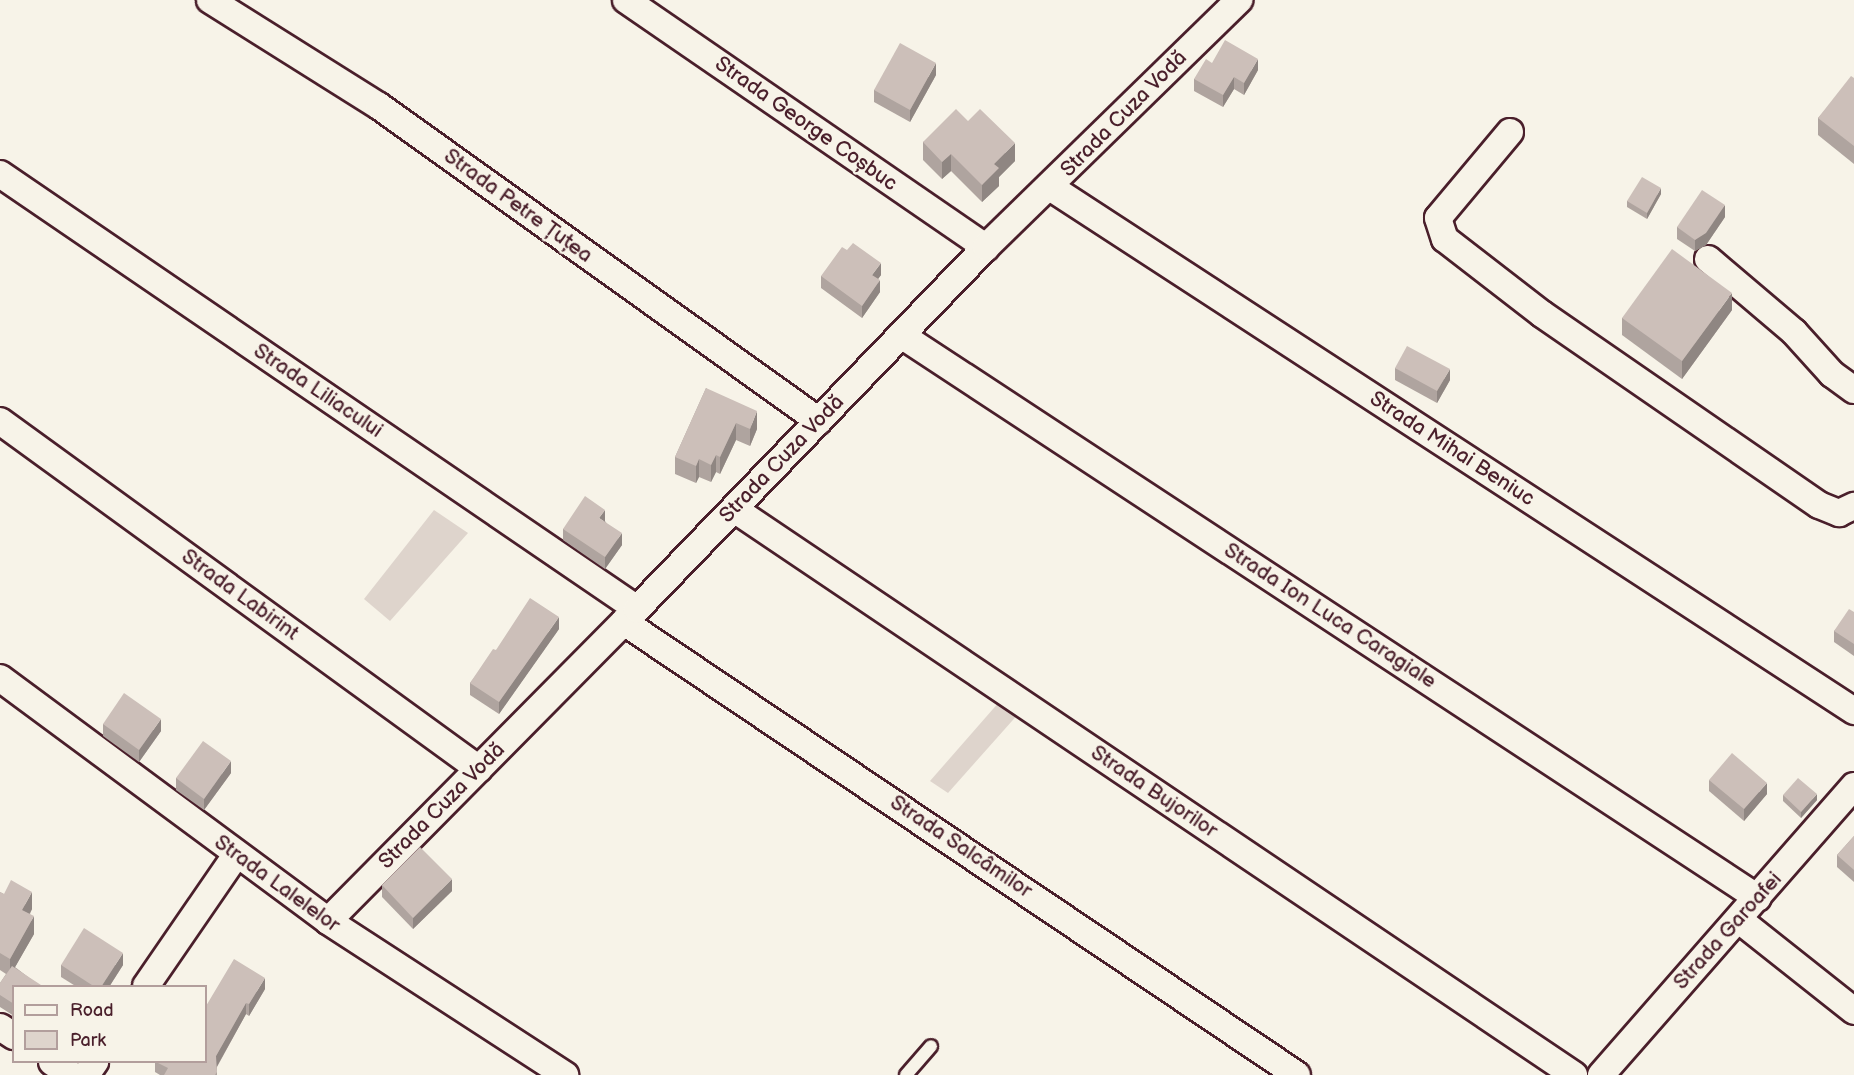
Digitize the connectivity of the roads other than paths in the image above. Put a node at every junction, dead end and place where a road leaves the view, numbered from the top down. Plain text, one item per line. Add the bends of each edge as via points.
1 (210, 0) edge
2 (626, 0) edge
3 (1239, 0) edge
4 (1510, 132) dead end
5 (0, 174) edge
6 (1050, 187) junction
7 (986, 248) junction
8 (1708, 259) dead end
9 (901, 335) junction
10 (1854, 390) edge
11 (0, 421) edge
12 (819, 421) junction
13 (1854, 506) edge
14 (734, 509) junction
15 (630, 615) junction
16 (0, 678) edge
17 (1854, 711) edge
18 (479, 769) junction
19 (1854, 786) edge
20 (236, 855) junction
21 (1758, 898) junction
22 (1738, 919) junction
23 (328, 921) junction
24 (147, 985) edge
25 (1854, 1011) edge
26 (931, 1046) dead end
27 (54, 1063) edge
28 (72, 1075) edge
29 (565, 1075) edge
30 (906, 1075) edge
31 (1297, 1075) edge
32 (1574, 1075) edge
33 (1601, 1075) edge

1 - 12 street, Strada Petre Țuțea via 379,106
2 - 7 street, Strada George Coșbuc
3 - 6 street, Strada Cuza Vodă
4 - 13 street via 1438,218 1445,239 1542,314 1818,505 1839,513
5 - 15 street, Strada Liliacului
6 - 7 street, Strada Cuza Vodă
6 - 17 street, Strada Mihai Beniuc
7 - 9 street, Strada Cuza Vodă
8 - 10 street via 1794,332 1832,374
9 - 12 street, Strada Cuza Vodă
9 - 21 street, Strada Ion Luca Caragiale
11 - 18 street, Strada Labirint
12 - 14 street, Strada Cuza Vodă
14 - 15 street, Strada Cuza Vodă
14 - 32 street, Strada Bujorilor
15 - 18 street, Strada Cuza Vodă
15 - 31 street, Strada Salcâmilor
16 - 20 street, Strada Lalelelor
18 - 23 street, Strada Cuza Vodă
19 - 21 street, Strada Garoafei
20 - 23 street, Strada Lalelelor
20 - 24 street
21 - 22 street, Strada Garoafei
22 - 25 street
22 - 33 street, Strada Garoafei
23 - 29 street, Strada Lalelelor
26 - 30 lane
27 - 28 street

